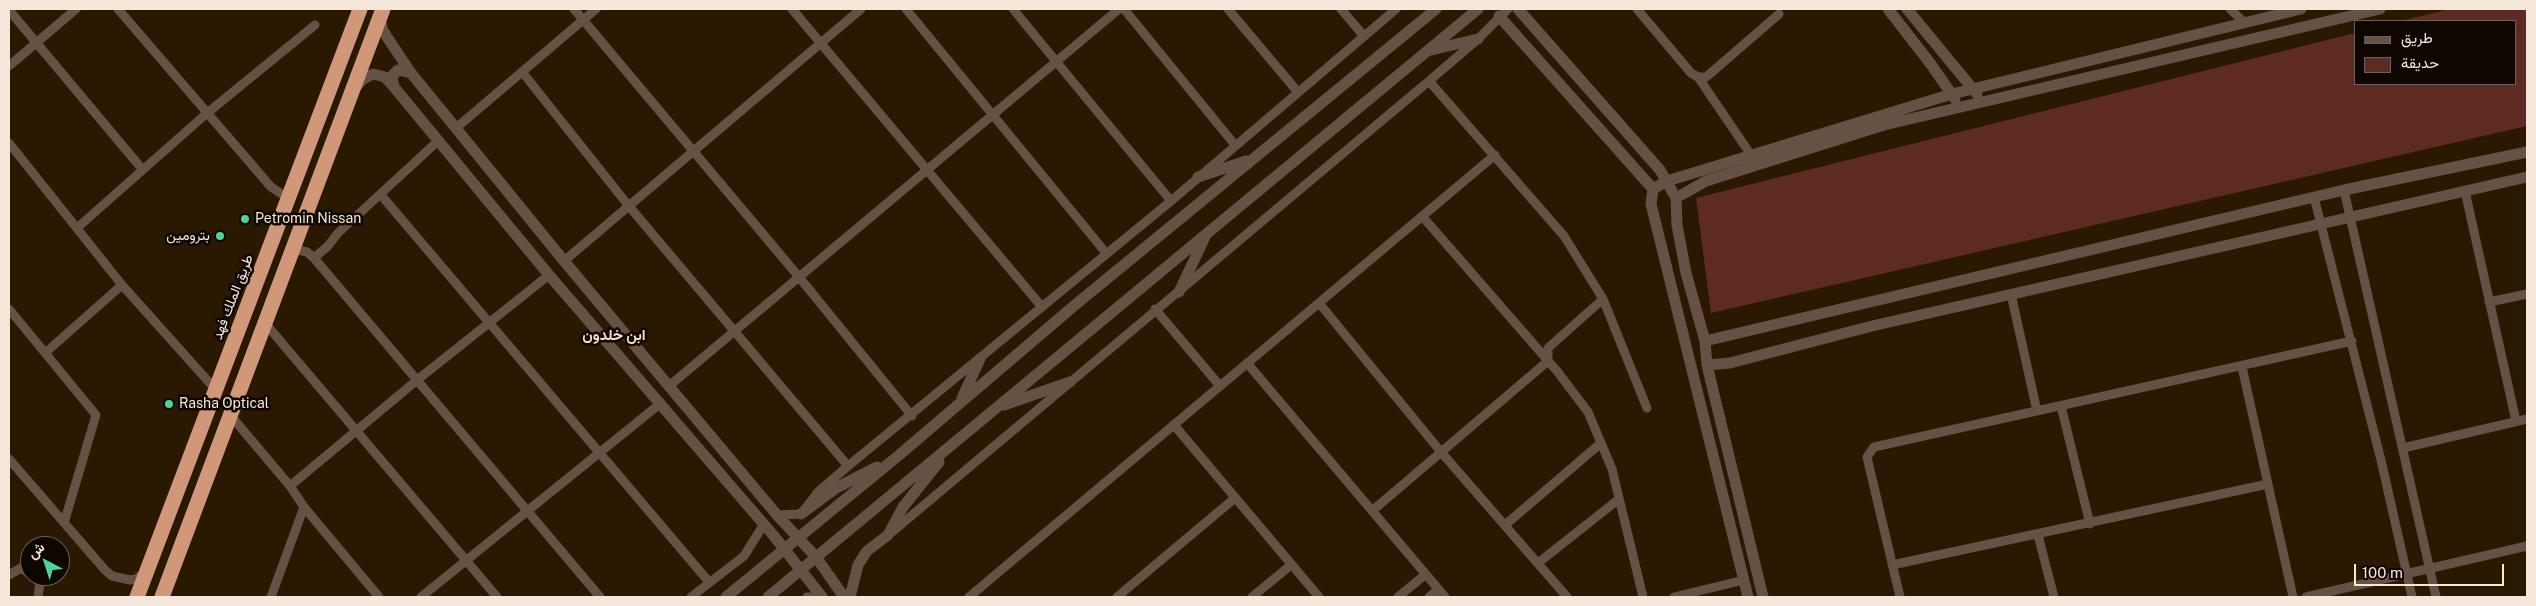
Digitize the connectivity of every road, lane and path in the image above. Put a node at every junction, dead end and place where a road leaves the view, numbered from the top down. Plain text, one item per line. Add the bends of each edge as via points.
1 (76, 9) edge
2 (118, 9) edge
3 (360, 9) edge
4 (574, 9) edge
5 (596, 9) edge
6 (792, 9) edge
7 (861, 9) edge
8 (906, 9) edge
9 (1013, 9) edge
10 (1119, 9) edge
11 (1124, 9) edge
12 (1228, 9) edge
13 (1341, 9) edge
14 (1396, 9) edge
15 (1428, 9) edge
16 (1436, 9) edge
17 (1478, 9) edge
18 (1518, 9) edge
19 (1637, 9) edge
20 (1888, 9) edge
21 (1907, 9) edge
22 (2230, 9) edge
23 (2301, 9) edge
24 (2380, 9) edge
25 (9, 10) edge
26 (1504, 13) edge
27 (382, 14) edge
28 (1779, 14) dead end
29 (583, 20) junction
30 (1423, 20) junction
31 (2244, 23) junction
32 (315, 25) dead end
33 (1363, 35) junction
34 (1478, 38) junction
35 (36, 43) junction
36 (822, 43) junction
37 (1427, 51) junction
38 (1057, 62) junction
39 (9, 66) edge
40 (411, 73) junction
41 (523, 73) junction
42 (1698, 77) junction
43 (1429, 81) junction
44 (394, 87) junction
45 (1974, 90) junction
46 (1297, 91) junction
47 (351, 94) junction
48 (1952, 94) junction
49 (1982, 101) junction
50 (1960, 106) junction
51 (206, 114) junction
52 (992, 115) junction
53 (456, 128) junction
54 (438, 141) junction
55 (1235, 145) junction
56 (10, 148) edge
57 (694, 151) junction
58 (2527, 152) edge
59 (1495, 155) junction
60 (1751, 156) junction
61 (1253, 159) junction
62 (142, 169) junction
63 (928, 169) junction
64 (2527, 177) edge
65 (1198, 178) junction
66 (1667, 181) junction
67 (1653, 189) junction
68 (2344, 190) junction
69 (2465, 191) junction
70 (381, 195) junction
71 (2314, 197) junction
72 (288, 198) junction
73 (1676, 198) junction
74 (1171, 201) junction
75 (628, 205) junction
76 (1422, 216) junction
77 (2351, 217) junction
78 (2322, 224) junction
79 (77, 228) junction
80 (1206, 234) junction
81 (293, 249) junction
82 (1106, 253) junction
83 (314, 258) junction
84 (564, 261) junction
85 (549, 275) junction
86 (799, 277) junction
87 (122, 285) junction
88 (1179, 292) junction
89 (2011, 294) junction
90 (2527, 294) edge
91 (1603, 299) junction
92 (2489, 302) junction
93 (1319, 303) junction
94 (1042, 307) junction
95 (9, 309) edge
96 (1155, 310) junction
97 (488, 322) junction
98 (265, 323) junction
99 (733, 331) junction
100 (1705, 341) junction
101 (2352, 341) junction
102 (45, 353) junction
103 (980, 359) junction
104 (1548, 361) junction
105 (1247, 363) junction
106 (1707, 364) junction
107 (2242, 367) junction
108 (416, 380) junction
109 (1070, 382) junction
110 (669, 386) junction
111 (1220, 386) junction
112 (216, 390) junction
113 (960, 402) junction
114 (661, 403) junction
115 (2061, 406) junction
116 (997, 407) junction
117 (1647, 408) dead end
118 (2037, 411) junction
119 (230, 416) junction
120 (912, 416) junction
121 (2527, 419) edge
122 (2516, 421) junction
123 (1174, 425) junction
124 (356, 431) junction
125 (955, 442) junction
126 (1601, 443) junction
127 (2403, 448) junction
128 (598, 451) junction
129 (1441, 452) junction
130 (898, 456) junction
131 (9, 459) edge
132 (848, 466) junction
133 (2268, 484) junction
134 (290, 486) junction
135 (1235, 498) junction
136 (1620, 499) junction
137 (304, 507) junction
138 (527, 511) junction
139 (1372, 511) junction
140 (801, 514) junction
141 (777, 516) junction
142 (64, 524) junction
143 (764, 524) junction
144 (2090, 524) junction
145 (1505, 525) junction
146 (888, 535) junction
147 (2038, 535) junction
148 (799, 537) junction
149 (2527, 546) edge
150 (784, 550) junction
151 (816, 557) junction
152 (466, 561) junction
153 (1538, 563) junction
154 (1291, 565) junction
155 (1892, 565) junction
156 (2430, 568) junction
157 (20, 569) edge
158 (148, 569) junction
159 (801, 569) junction
160 (1426, 574) junction
161 (9, 575) edge
162 (2407, 576) junction
163 (1744, 580) junction
164 (709, 582) junction
165 (1438, 589) junction
166 (973, 596) edge
167 (138, 597) edge
168 (162, 597) edge
169 (271, 597) edge
170 (379, 597) edge
171 (421, 597) edge
172 (497, 597) edge
173 (600, 597) edge
174 (691, 597) edge
175 (726, 597) edge
176 (768, 597) edge
177 (822, 597) edge
178 (844, 597) edge
179 (850, 597) edge
180 (1117, 597) edge
181 (1252, 597) edge
182 (1319, 597) edge
183 (1398, 597) edge
184 (1429, 597) edge
185 (1445, 597) edge
186 (1567, 597) edge
187 (1643, 597) edge
188 (1674, 597) edge
189 (1748, 597) edge
190 (1763, 597) edge
191 (1900, 597) edge
192 (2054, 597) edge
193 (2293, 597) edge
194 (2306, 597) edge
195 (2412, 597) edge
196 (2436, 597) edge

1 - 35 street
2 - 51 street
3 - 72 highway, طريق الملك فهد
4 - 29 street
5 - 29 street
6 - 36 street
7 - 36 street
8 - 52 street
9 - 38 street
10 - 38 street
11 - 55 street
12 - 46 street
13 - 33 street
14 - 33 street
15 - 30 street
16 - 30 street
17 - 37 street
18 - 66 street
19 - 42 street via 1691,73
20 - 48 street
21 - 45 street
22 - 31 street
23 - 31 street
24 - 49 street
25 - 35 street
26 - 34 street
26 - 67 street
27 - 40 street via 383,31
27 - 47 highway
28 - 42 street via 1706,77
29 - 41 street
29 - 57 street
30 - 61 street
31 - 45 street
32 - 51 street
33 - 46 street
34 - 37 street
34 - 43 street
35 - 39 street
35 - 62 street
36 - 57 street
36 - 63 street
37 - 80 street
38 - 52 street
38 - 74 street
40 - 44 street via 398,70 392,76
40 - 53 street
41 - 53 street
41 - 75 street
42 - 60 street
43 - 59 street
43 - 88 street
44 - 47 street via 385,78 373,74 362,79
44 - 54 street
45 - 48 street
45 - 49 street
46 - 55 street
47 - 81 highway
48 - 50 street
48 - 60 street
49 - 50 street
50 - 73 street via 1884,125 1706,181
51 - 62 street
51 - 72 street via 271,187
52 - 63 street
52 - 82 street
53 - 84 street
54 - 70 street
54 - 85 street
55 - 65 street
56 - 79 street
57 - 75 street
57 - 86 street
58 - 68 street
59 - 76 street
59 - 91 street via 1564,236
60 - 66 street
61 - 65 street
61 - 113 street
62 - 79 street
63 - 86 street
63 - 94 street
64 - 69 street
65 - 74 street
66 - 67 street
66 - 73 street
67 - 163 street via 1651,204
68 - 71 street
68 - 77 street
69 - 77 street
69 - 92 street
70 - 83 street
70 - 97 street
71 - 78 street
71 - 100 street
72 - 112 highway, طريق الملك فهد
73 - 100 street via 1677,225 1686,273
74 - 82 street
75 - 84 street
75 - 99 street
76 - 93 street
76 - 104 street
77 - 78 street
77 - 127 street
78 - 89 street
78 - 101 street
79 - 87 street
80 - 88 street
80 - 116 street
81 - 83 street via 307,252
81 - 98 highway
82 - 94 street
83 - 108 street
84 - 110 street
85 - 97 street
85 - 114 street
86 - 99 street
86 - 120 street
87 - 102 street
87 - 112 street
88 - 96 street
89 - 106 street via 1872,326 1730,364
89 - 118 street
90 - 92 street
91 - 104 street via 1548,348
91 - 117 street
92 - 122 street
93 - 105 street
93 - 129 street
94 - 103 street
95 - 102 street
96 - 109 street
96 - 111 street
97 - 108 street
97 - 128 street
98 - 119 highway
98 - 124 street
99 - 110 street
99 - 132 street
100 - 106 street
101 - 107 street
101 - 162 street
102 - 142 street via 96,415
103 - 113 street
103 - 120 street
104 - 126 street via 1588,412
104 - 129 street
105 - 111 street
105 - 139 street
106 - 190 street
107 - 115 street
107 - 133 street
108 - 124 street
108 - 138 street
109 - 116 street
109 - 146 street
110 - 141 street
111 - 123 street
112 - 158 highway, طريق الملك فهد
113 - 130 street
114 - 128 street
114 - 143 street
115 - 118 street
115 - 144 street
116 - 125 street
118 - 155 street via 1874,447 1867,457
119 - 134 street
119 - 168 highway
120 - 132 street
121 - 122 street
122 - 127 street
123 - 135 street
123 - 166 street
124 - 134 street
124 - 152 street
125 - 146 street via 903,507
125 - 151 street
126 - 136 street
126 - 145 street
127 - 156 street
128 - 138 street
128 - 164 street
129 - 139 street
129 - 145 street
130 - 140 street via 836,488
130 - 148 street
131 - 142 street
132 - 140 street via 818,492
133 - 144 street
133 - 193 street
134 - 137 street
135 - 154 street
135 - 180 street
136 - 153 street
136 - 187 street
137 - 169 street
137 - 170 street
138 - 152 street
138 - 173 street
139 - 160 street
140 - 141 street
141 - 148 street
142 - 158 street via 112,576 136,580
143 - 150 street
143 - 164 street via 744,556
144 - 147 street
145 - 153 street
146 - 179 street via 867,551 858,565
147 - 155 street
147 - 192 street
148 - 150 street
148 - 151 street
149 - 156 street
150 - 159 street
150 - 175 street
151 - 159 street
151 - 178 street
152 - 171 street
152 - 172 street
153 - 186 street
154 - 181 street
154 - 182 street
155 - 191 street
156 - 162 street
156 - 196 street
157 - 161 street
158 - 167 highway, طريق الملك فهد
159 - 176 street
159 - 177 street
160 - 165 street
160 - 183 street
162 - 194 street
162 - 195 street
163 - 188 street
163 - 189 street
164 - 174 street
165 - 184 street
165 - 185 street

